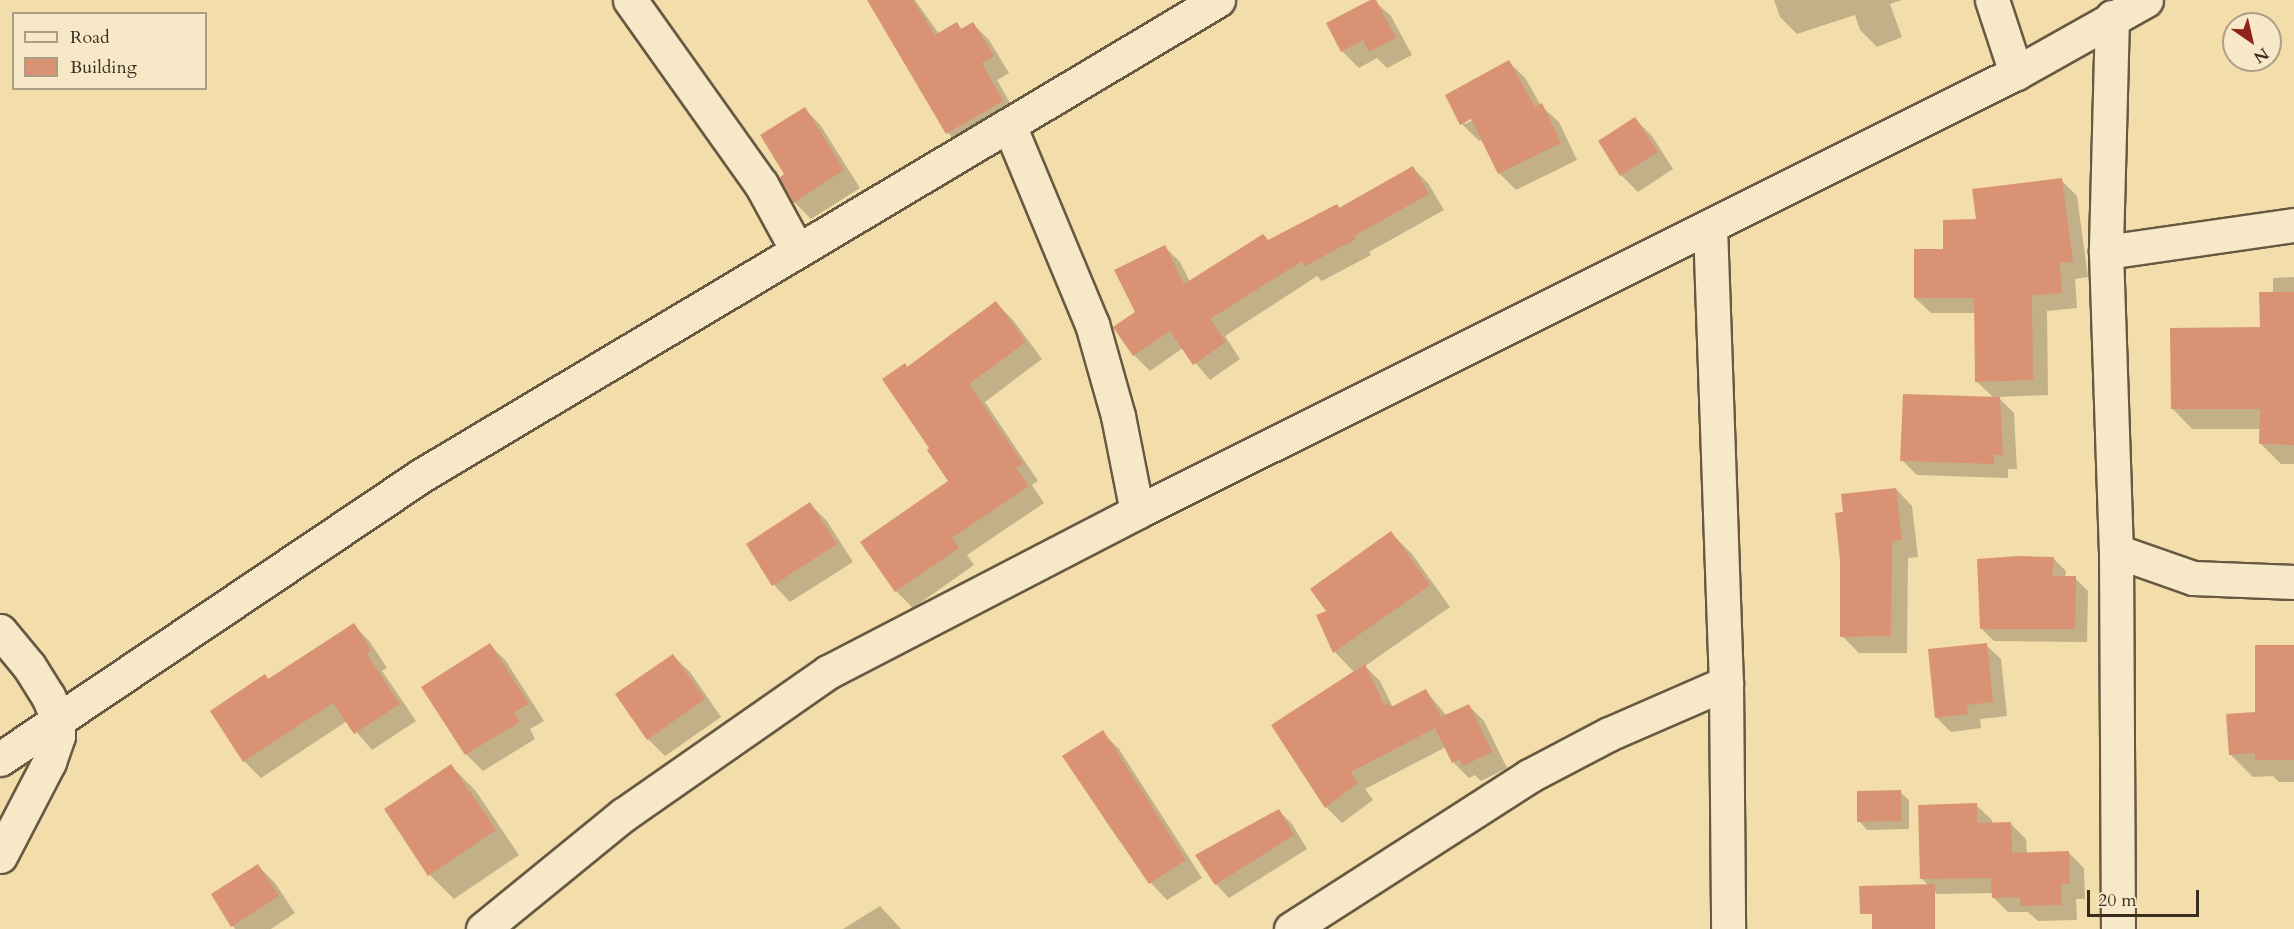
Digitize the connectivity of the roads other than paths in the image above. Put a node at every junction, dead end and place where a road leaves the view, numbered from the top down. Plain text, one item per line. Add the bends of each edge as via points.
1 (630, 0) edge
2 (1992, 0) edge
3 (2146, 0) edge
4 (1200, 4) edge
5 (2112, 17) junction
6 (2016, 73) junction
7 (1009, 125) junction
8 (2294, 225) edge
9 (1710, 226) junction
10 (797, 250) junction
11 (2106, 252) junction
12 (1137, 512) junction
13 (2116, 551) junction
14 (2294, 582) edge
15 (0, 631) edge
16 (1726, 682) junction
17 (58, 719) junction
18 (0, 759) edge
19 (0, 856) edge
20 (483, 929) edge
21 (1291, 929) edge
22 (1728, 929) edge
23 (2118, 929) edge

1 - 10 street via 761,184
2 - 6 street
3 - 5 street
4 - 7 street
5 - 6 street
5 - 11 street
6 - 9 street
7 - 10 street
7 - 12 street via 1092,324 1118,416
8 - 11 street
9 - 12 street
9 - 16 street
10 - 17 street via 422,475
11 - 13 street
12 - 20 street via 828,672 623,815
13 - 14 street via 2193,578
13 - 23 street
15 - 17 street via 29,666
16 - 21 street via 1609,734 1529,776
16 - 22 street
17 - 18 street
17 - 19 street via 58,736 49,762

